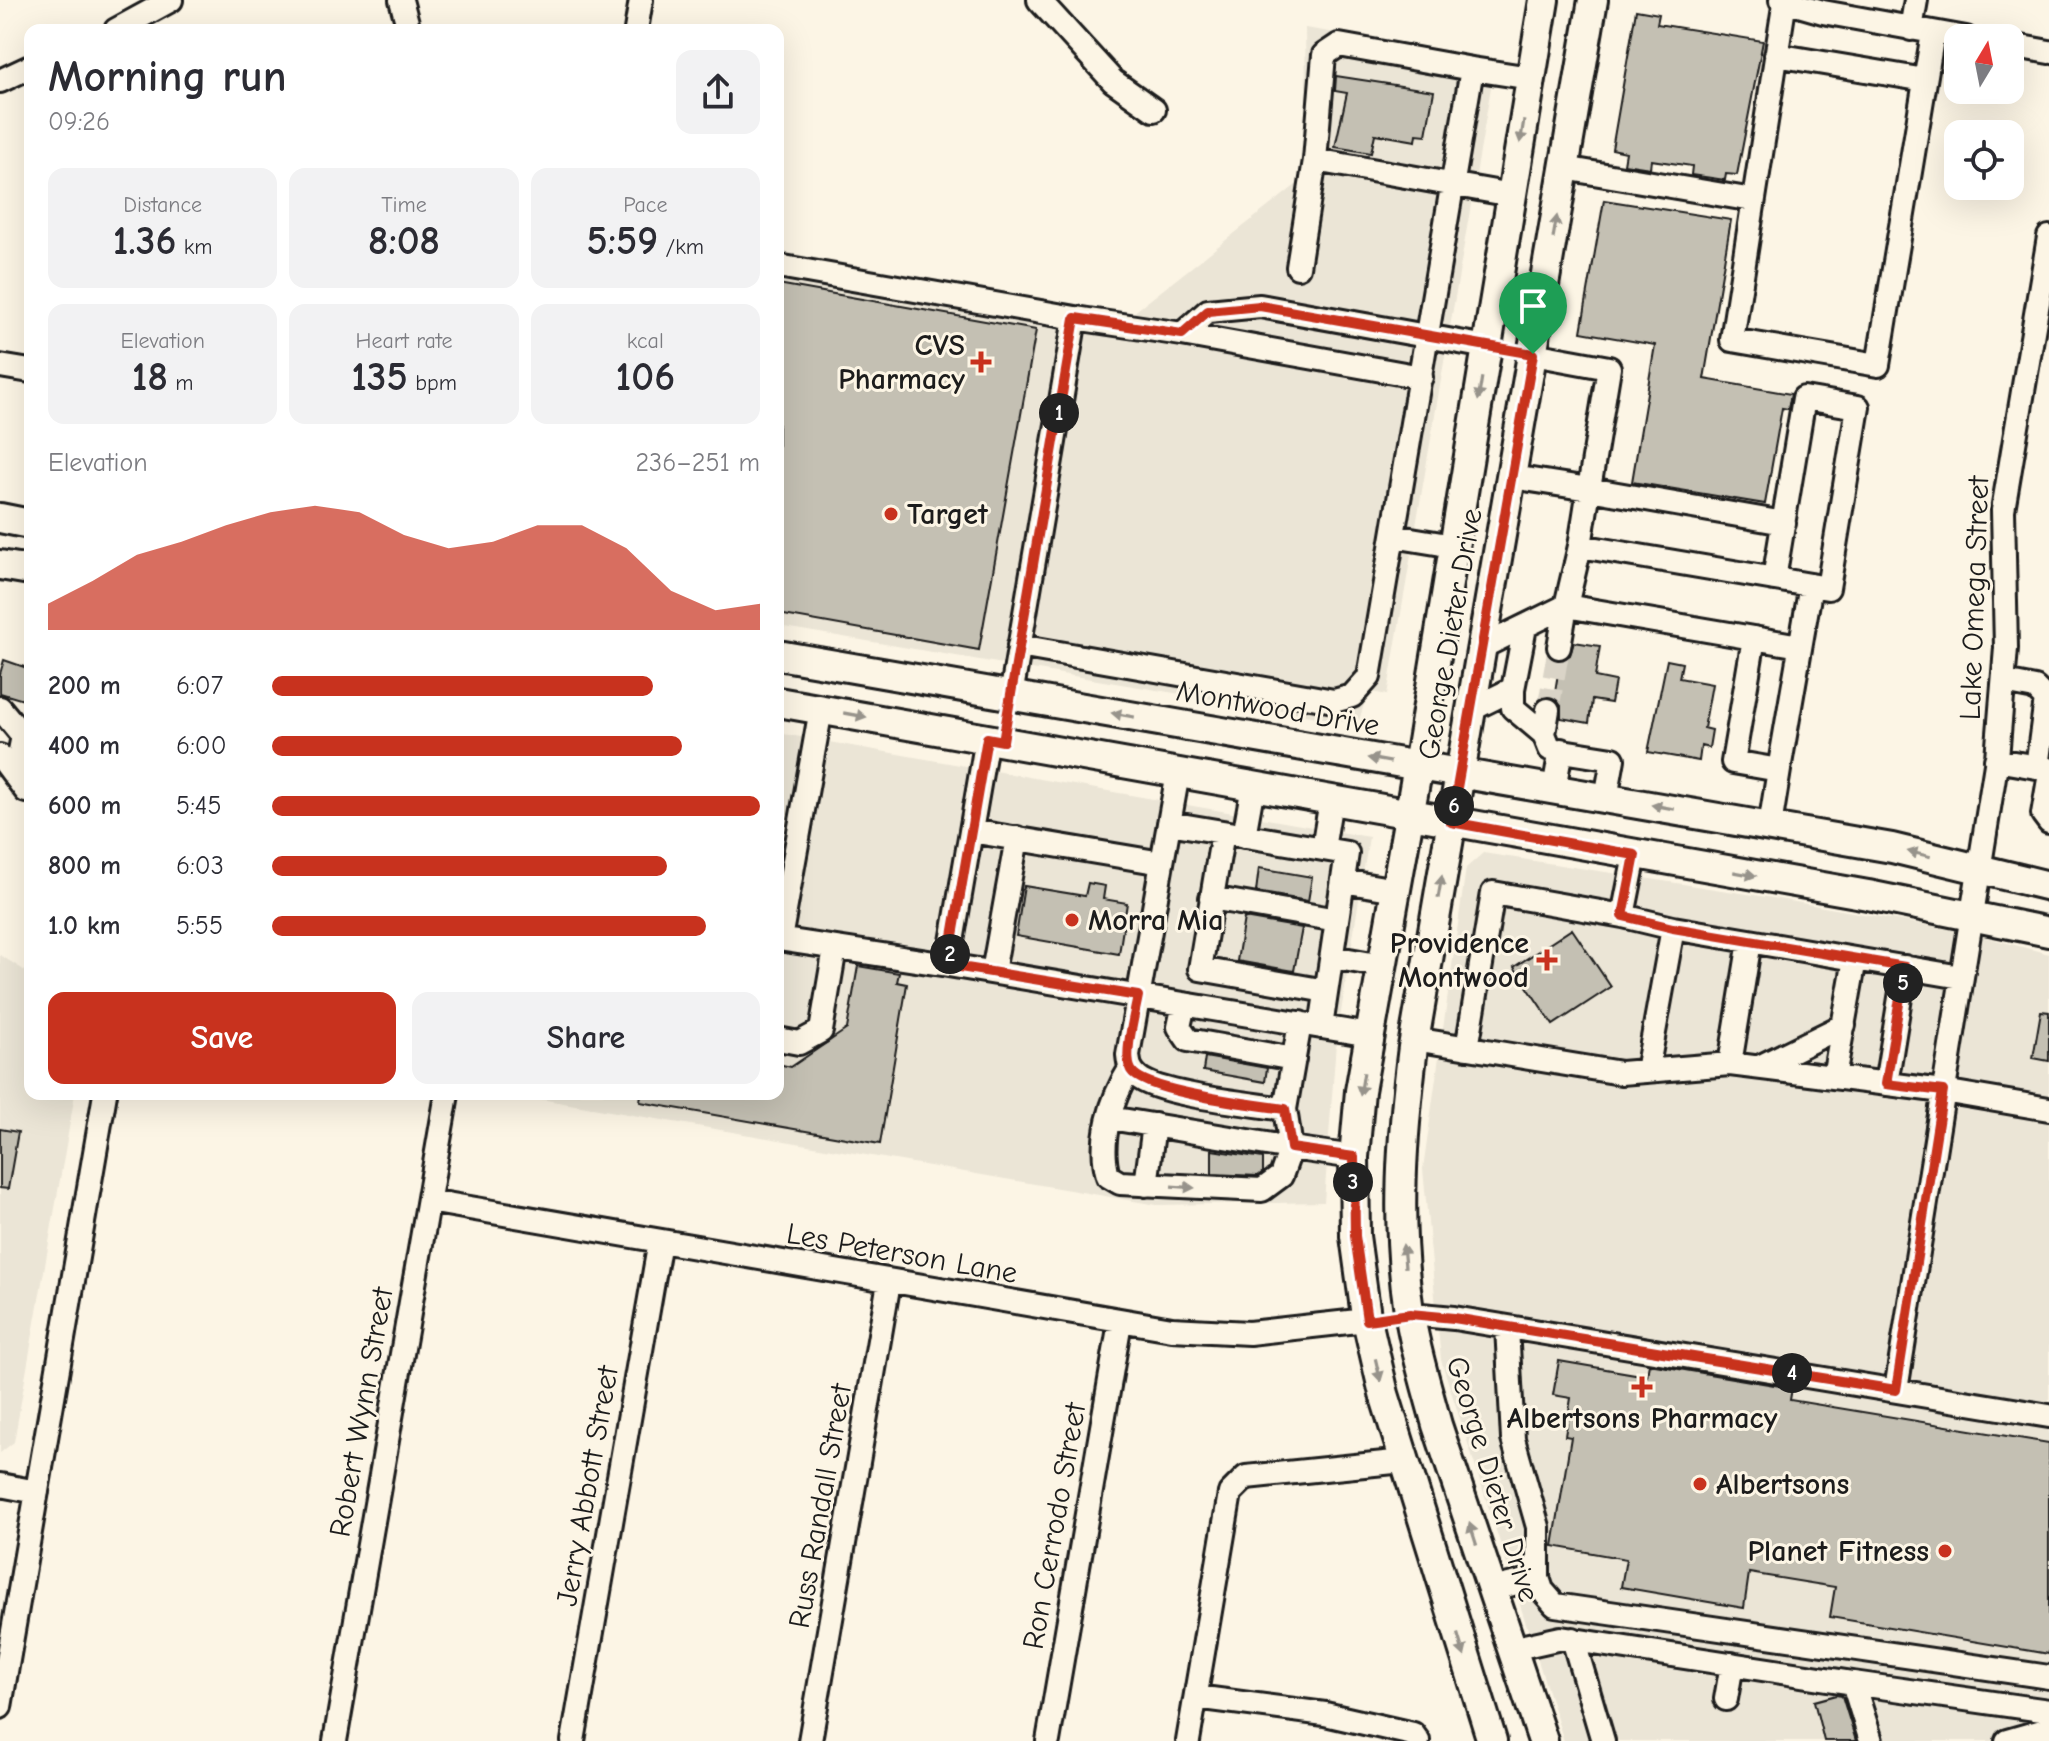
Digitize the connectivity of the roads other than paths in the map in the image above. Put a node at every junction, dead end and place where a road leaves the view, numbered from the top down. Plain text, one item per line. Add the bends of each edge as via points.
1 (171, 0) edge
2 (401, 0) edge
3 (641, 0) edge
4 (1039, 0) edge
5 (1544, 0) edge
6 (1593, 0) edge
7 (1784, 0) edge
8 (1916, 0) edge
9 (127, 24) edge
10 (407, 24) edge
11 (637, 24) edge
12 (1922, 31) junction
13 (1944, 34) edge
14 (2024, 48) edge
15 (2049, 52) edge
16 (1776, 55) junction
17 (1472, 69) junction
18 (24, 70) edge
19 (1531, 78) junction
20 (1925, 80) junction
21 (0, 81) edge
22 (1154, 110) dead end
23 (1315, 160) junction
24 (1564, 168) junction
25 (1453, 184) junction
26 (1512, 195) junction
27 (1753, 200) junction
28 (2049, 237) edge
29 (784, 267) edge
30 (1298, 267) dead end
31 (1075, 318) junction
32 (1182, 334) junction
33 (1427, 337) junction
34 (2040, 346) edge
35 (1487, 347) junction
36 (1533, 354) junction
37 (0, 366) edge
38 (24, 370) edge
39 (1421, 377) junction
40 (1512, 477) junction
41 (1589, 489) junction
42 (0, 518) edge
43 (24, 523) edge
44 (1784, 523) junction
45 (1393, 536) junction
46 (1454, 546) junction
47 (1580, 546) junction
48 (0, 565) edge
49 (24, 569) edge
50 (1774, 579) junction
51 (1811, 585) junction
52 (1566, 606) junction
53 (1525, 627) junction
54 (1754, 638) junction
55 (1019, 646) junction
56 (1800, 646) junction
57 (1482, 647) junction
58 (1559, 647) tunnel mouth
59 (784, 656) edge
60 (2004, 682) junction
61 (1513, 689) junction
62 (1011, 696) junction
63 (784, 703) edge
64 (0, 708) edge
65 (821, 709) junction
66 (1472, 709) junction
67 (1548, 710) tunnel mouth
68 (1544, 734) junction
69 (995, 739) junction
70 (1561, 750) junction
71 (0, 756) edge
72 (1996, 760) junction
73 (1418, 766) junction
74 (1779, 770) junction
75 (2045, 772) edge
76 (1178, 773) junction
77 (1460, 773) junction
78 (22, 784) edge
79 (1253, 786) junction
80 (1554, 789) junction
81 (1606, 798) junction
82 (1331, 800) junction
83 (1409, 814) junction
84 (1451, 822) junction
85 (2049, 822) edge
86 (1169, 823) junction
87 (1770, 826) junction
88 (971, 831) junction
89 (1234, 834) junction
90 (1017, 838) junction
91 (1323, 849) junction
92 (1635, 855) junction
93 (1162, 863) junction
94 (1978, 868) junction
95 (1343, 881) junction
96 (2049, 886) edge
97 (1396, 890) junction
98 (1211, 898) junction
99 (784, 912) edge
100 (1971, 914) junction
101 (1623, 916) junction
102 (1337, 920) junction
103 (1673, 928) junction
104 (2049, 932) edge
105 (784, 940) edge
106 (1750, 941) junction
107 (835, 948) junction
108 (1332, 957) junction
109 (1855, 959) junction
110 (948, 965) junction
111 (1383, 966) junction
112 (1905, 967) junction
113 (993, 972) junction
114 (1961, 977) junction
115 (1326, 991) junction
116 (1138, 996) junction
117 (1184, 1004) junction
118 (1310, 1025) junction
119 (1844, 1025) junction
120 (1370, 1035) junction
121 (1414, 1039) junction
122 (784, 1040) edge
123 (1467, 1048) junction
124 (1294, 1059) junction
125 (1730, 1064) junction
126 (1759, 1068) junction
127 (1130, 1069) junction
128 (1647, 1071) junction
129 (1834, 1077) junction
130 (1886, 1084) junction
131 (1943, 1091) junction
132 (104, 1100) edge
133 (446, 1100) edge
134 (1285, 1109) junction
135 (2049, 1109) edge
136 (1110, 1118) junction
137 (1154, 1125) junction
138 (1291, 1148) junction
139 (1354, 1157) junction
140 (1146, 1185) junction
141 (429, 1201) junction
142 (660, 1241) junction
143 (889, 1282) junction
144 (1410, 1314) junction
145 (1367, 1320) junction
146 (1120, 1322) junction
147 (1507, 1327) junction
148 (1896, 1390) junction
149 (2049, 1416) edge
150 (1404, 1461) junction
151 (0, 1485) edge
152 (37, 1492) junction
153 (1538, 1578) junction
154 (1492, 1589) junction
155 (1573, 1639) junction
156 (1511, 1649) junction
157 (1732, 1664) junction
158 (2049, 1677) edge
159 (1853, 1683) junction
160 (1196, 1697) junction
161 (1726, 1699) dead end
162 (0, 1707) edge
163 (2049, 1711) edge
164 (2049, 1729) edge
165 (335, 1741) edge
166 (573, 1741) edge
167 (810, 1741) edge
168 (1048, 1741) edge
169 (1188, 1741) edge
170 (1418, 1741) edge
171 (1492, 1741) edge
172 (1543, 1741) edge
173 (1603, 1741) edge
174 (1871, 1741) edge
175 (2007, 1741) edge

1 - 9 street
2 - 10 street
3 - 11 street
4 - 22 street via 1113,81
5 - 19 main road, George Dieter Drive
6 - 24 main road, George Dieter Drive
7 - 12 street
7 - 16 street
8 - 12 street
12 - 13 street
12 - 20 street
14 - 15 street
16 - 20 street
16 - 27 street
17 - 19 street
17 - 23 street via 1339,45 1324,55
17 - 25 street
18 - 21 street
19 -> 26 main road, George Dieter Drive
20 - 27 street via 1878,365 1732,340
23 - 25 street
23 - 30 street
24 - 27 street
36 -> 24 main road, George Dieter Drive
25 - 26 street
25 - 33 street
26 - 35 main road, George Dieter Drive
28 - 34 street, Lake Omega Street
29 - 31 street
31 - 32 street
31 - 55 street
32 - 33 street via 1208,311 1260,306
32 - 39 street
33 - 35 street
33 - 39 street
34 - 60 street, Lake Omega Street via 2003,510
35 - 36 main road
35 -> 46 main road, George Dieter Drive
36 - 40 main road, George Dieter Drive
36 - 41 street via 1609,368
37 - 38 street
39 - 45 street
40 - 41 street
40 - 57 main road, George Dieter Drive
41 - 44 street
41 - 47 street
42 - 43 main road
44 - 50 street
44 - 51 street via 1804,398 1858,407 1828,588
45 - 46 street
45 - 55 street via 1369,677 1352,696 1334,701
46 - 73 main road, George Dieter Drive
47 - 50 street
47 - 52 street
48 - 49 main road
50 - 51 street
51 - 56 street
52 - 53 street
52 - 54 street
52 - 58 street
53 - 57 street
53 - 61 street
54 - 56 street
54 - 74 street via 1733,762
55 - 62 street
56 - 74 street
57 - 66 main road, George Dieter Drive
59 - 62 main road, Montwood Drive
60 - 72 street, Lake Omega Street
60 - 75 street via 2035,688 2046,699
61 - 66 street
61 - 68 street via 1513,708
62 - 69 main road
73 -> 62 main road, Montwood Drive
63 - 65 main road
64 - 78 street via 23,736
65 -> 69 main road
65 - 99 street
66 - 77 main road, George Dieter Drive
67 - 68 street
68 - 70 street via 1550,749
69 - 76 main road
69 - 88 street
70 - 80 street
70 - 81 street via 1613,759
71 - 78 street
72 - 75 street
72 - 94 street, Lake Omega Street
73 - 77 main road, Montwood Drive
73 - 83 main road, George Dieter Drive
74 - 87 street
75 - 85 street via 2043,814
76 - 79 main road
76 - 86 street
77 - 80 main road, Montwood Drive
77 - 84 main road, George Dieter Drive
79 - 82 main road
79 - 89 street
80 - 81 main road, Montwood Drive
87 -> 81 main road, Montwood Drive
82 - 83 main road
82 - 91 street
83 - 84 main road
83 - 97 main road, George Dieter Drive
84 - 92 main road
121 -> 84 main road, George Dieter Drive
86 - 89 street
86 - 93 street
94 -> 87 main road, Montwood Drive
88 - 90 street
88 - 110 street
89 - 91 street
89 - 98 street
90 - 93 street
90 - 113 street
91 - 95 street via 1347,853
92 -> 100 main road
92 - 101 street
93 - 116 street
94 - 96 main road, Montwood Drive
94 - 100 street, Lake Omega Street
95 - 97 street
95 - 102 street
97 - 111 main road, George Dieter Drive
98 - 102 street
98 - 115 street via 1200,969
100 - 104 main road
100 - 114 street, Lake Omega Street
101 - 103 street
101 - 123 street via 1493,893
102 - 108 street
103 - 106 street
103 - 128 street
105 - 107 street
106 - 109 street
106 - 125 street
107 - 110 street
107 - 122 street via 821,1031 799,1043
108 - 111 street
108 - 115 street
109 - 112 street
109 - 119 street
110 - 113 street
111 - 120 main road, George Dieter Drive
112 - 114 street
112 - 130 street
113 - 116 street
114 - 131 street, Lake Omega Street
115 - 118 street
116 - 117 street
116 - 127 street
117 - 118 street
117 - 124 street via 1179,1027 1188,1040
118 - 120 street
118 - 124 street
119 - 126 street
119 - 129 street
120 -> 139 main road, George Dieter Drive
121 - 123 street
144 -> 121 main road, George Dieter Drive via 1400,1178
123 - 128 street via 1621,1073
124 - 134 street
125 - 126 street
125 - 128 street
126 - 129 street
127 - 134 street via 1140,1080 1164,1089
127 - 136 street via 1116,1092
129 - 130 street
130 - 131 street
131 - 135 street
131 - 148 street, Lake Omega Street
132 - 152 street
133 - 141 street, Robert Wynn Street
134 - 138 street
136 - 137 street
136 - 140 street via 1103,1159 1108,1176 1120,1183
137 - 138 street
137 - 140 street
138 - 139 street
140 -> 138 street via 1262,1190 1281,1176
139 - 145 main road, George Dieter Drive via 1355,1236
141 - 142 street, Les Peterson Lane
141 - 165 street, Robert Wynn Street
142 - 143 street, Les Peterson Lane
142 - 166 street, Jerry Abbott Street
143 - 146 street, Les Peterson Lane
143 - 167 street, Russ Randall Street
144 - 145 main road
144 - 147 street
154 -> 144 main road, George Dieter Drive via 1437,1425
145 - 146 street, Les Peterson Lane via 1249,1333
145 -> 150 main road, George Dieter Drive
146 - 168 street, Ron Cerrodo Street
147 - 148 street
147 - 153 street via 1513,1439 1538,1527
148 - 149 street
150 - 160 street via 1246,1477 1230,1493
150 -> 171 main road, George Dieter Drive
151 - 152 street
152 - 162 street
153 - 154 street
153 - 158 street via 1555,1605
154 - 156 main road, George Dieter Drive
155 - 156 street
155 - 157 street
155 - 173 street
156 - 172 main road, George Dieter Drive
157 - 159 street
157 - 161 street
159 - 163 street
159 - 174 street
160 - 169 street
160 - 170 street via 1325,1714 1413,1734
164 - 175 street

